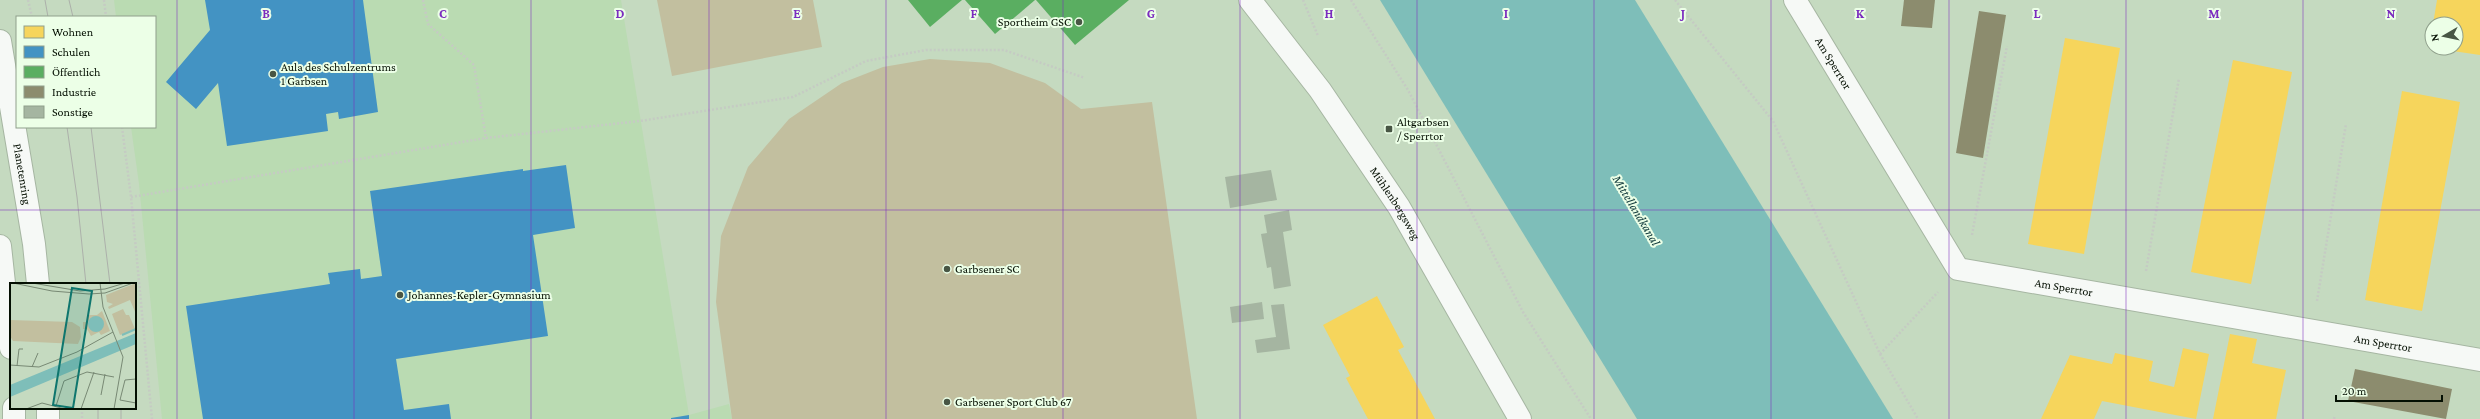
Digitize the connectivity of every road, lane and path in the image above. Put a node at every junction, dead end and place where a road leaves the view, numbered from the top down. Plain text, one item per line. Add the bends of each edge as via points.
1 (28, 0) edge
2 (104, 0) edge
3 (423, 0) edge
4 (1250, 0) edge
5 (1351, 0) edge
6 (1675, 0) edge
7 (1795, 0) edge
8 (32, 16) edge
9 (106, 16) edge
10 (0, 41) edge
11 (2007, 46) dead end
12 (1085, 78) dead end
13 (2179, 78) dead end
14 (2346, 124) dead end
15 (122, 128) edge
16 (486, 138) junction
17 (131, 197) junction
18 (1972, 238) dead end
19 (0, 246) edge
20 (2146, 272) dead end
21 (38, 283) edge
22 (1943, 286) dead end
23 (2316, 308) dead end
24 (10, 339) edge
25 (1880, 354) junction
26 (2480, 360) edge
27 (152, 419) edge
28 (1520, 419) edge
29 (1591, 419) edge
30 (1918, 419) edge

1 - 8 path
2 - 9 path
3 - 16 path via 428,24 474,65
4 - 28 street, Mühlenbergsweg via 1320,90 1399,207
5 - 29 path via 1408,90 1523,312
6 - 25 path via 1773,121
7 - 26 street, Am Sperrtor via 1958,269
10 - 21 street, Planetenring via 34,244
11 - 18 path
12 - 16 path via 1004,50 926,50 866,61 793,97 640,121
13 - 20 path
14 - 23 path
15 - 17 path
16 - 17 path
17 - 27 path
19 - 24 street
22 - 25 path
25 - 30 path

